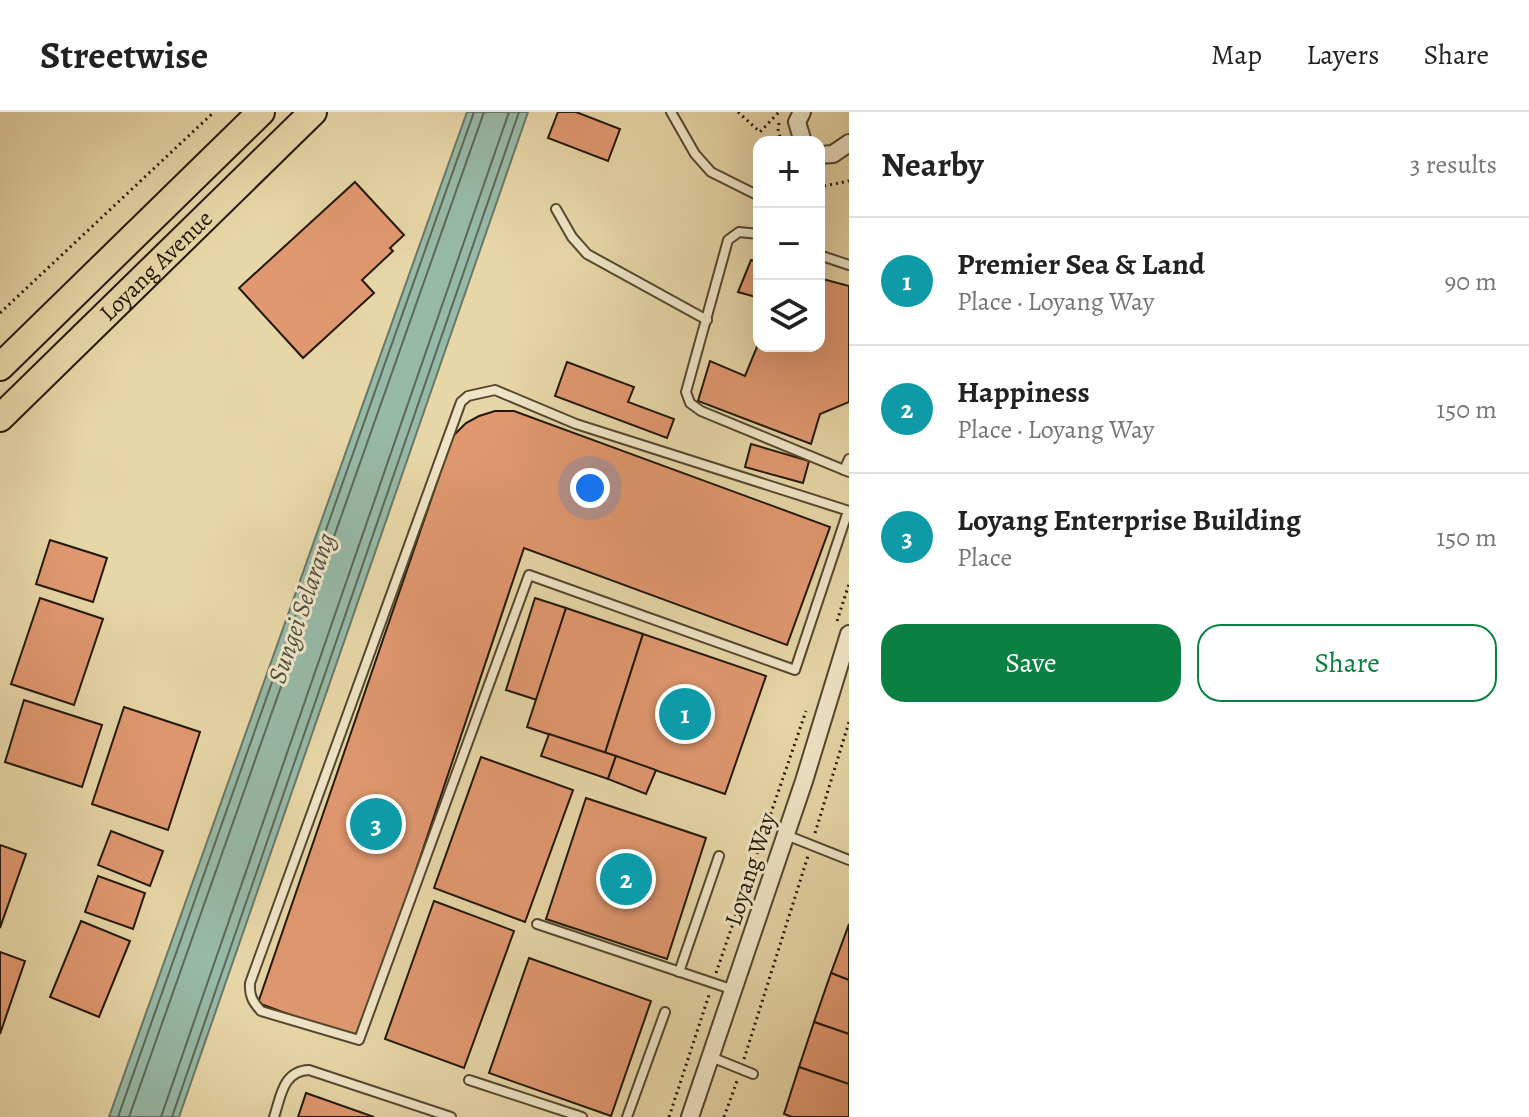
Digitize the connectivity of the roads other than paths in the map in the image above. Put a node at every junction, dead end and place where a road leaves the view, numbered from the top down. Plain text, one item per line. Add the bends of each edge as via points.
1 (261, 112) edge
2 (313, 112) edge
3 (671, 112) edge
4 (802, 112) edge
5 (801, 136) edge
6 (849, 143) edge
7 (825, 157) edge
8 (753, 193) edge
9 (556, 209) dead end
10 (753, 233) edge
11 (825, 257) edge
12 (849, 265) edge
13 (707, 320) junction
14 (0, 367) edge
15 (0, 418) edge
16 (849, 459) edge
17 (847, 471) edge
18 (848, 511) edge
19 (842, 630) edge
20 (786, 835) junction
21 (719, 856) dead end
22 (849, 860) edge
23 (537, 924) dead end
24 (679, 972) junction
25 (734, 990) junction
26 (665, 1012) dead end
27 (711, 1057) junction
28 (753, 1074) dead end
29 (469, 1080) dead end
30 (274, 1117) edge
31 (451, 1117) edge
32 (582, 1117) edge
33 (627, 1117) edge
34 (690, 1117) edge

1 - 14 main road, Loyang Avenue
2 - 15 main road, Loyang Avenue
3 - 8 lane via 711,172
4 - 5 street via 797,122
6 - 7 street
9 - 13 lane via 587,254
10 - 13 lane via 739,232 728,240
11 - 12 lane
13 - 17 lane via 686,392 690,403
16 - 17 lane
18 - 18 lane via 576,424 495,390 468,396 461,402 250,983 249,994 261,1011 359,1040 529,575 795,670
19 - 20 street, Loyang Way
20 - 22 lane
20 - 25 street, Loyang Way
21 - 24 lane
23 - 24 lane
24 - 25 lane
25 - 27 street, Loyang Way
26 - 33 lane
27 - 28 lane
27 - 34 street, Loyang Way
29 - 32 lane
30 - 31 lane via 291,1074 309,1070

